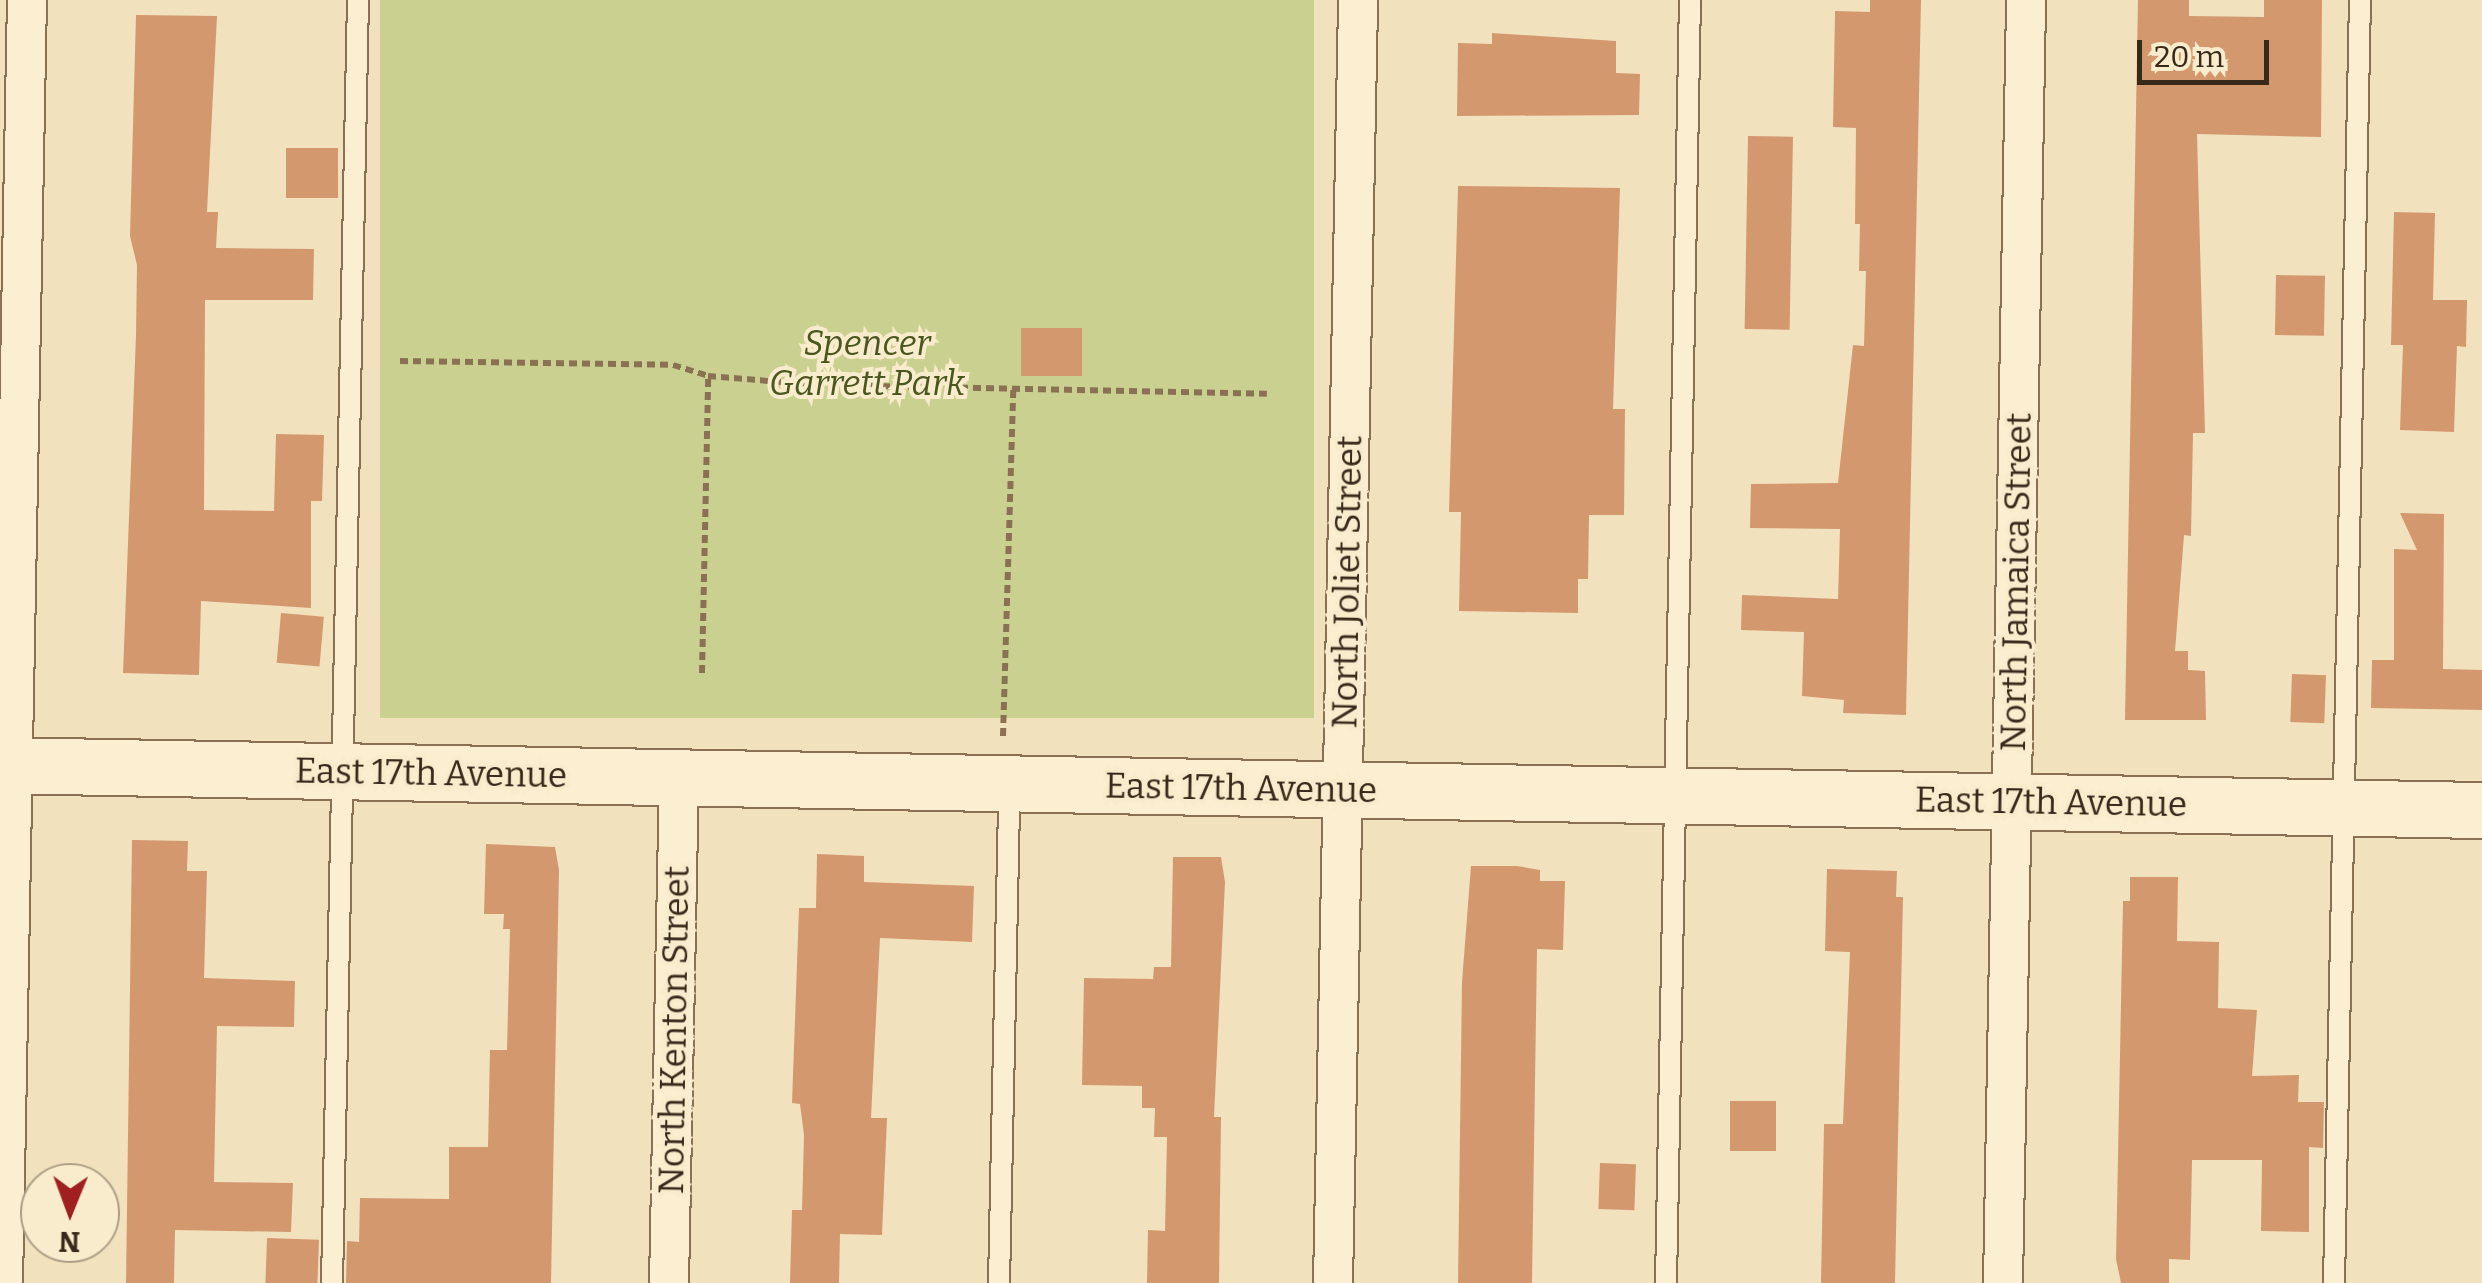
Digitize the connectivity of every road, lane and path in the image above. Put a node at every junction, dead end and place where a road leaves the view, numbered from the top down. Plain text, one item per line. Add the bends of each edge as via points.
1 (27, 0) edge
2 (358, 0) edge
3 (1358, 0) edge
4 (1690, 0) edge
5 (2026, 0) edge
6 (2360, 0) edge
7 (400, 361) dead end
8 (708, 376) junction
9 (1013, 388) junction
10 (1266, 394) dead end
11 (702, 673) dead end
12 (1006, 760) junction
13 (6, 766) edge
14 (340, 772) junction
15 (679, 777) junction
16 (1343, 790) junction
17 (1675, 796) junction
18 (2012, 801) junction
19 (2342, 808) junction
20 (2482, 810) edge
21 (3, 1283) edge
22 (332, 1283) edge
23 (669, 1283) edge
24 (1000, 1283) edge
25 (1333, 1283) edge
26 (1666, 1283) edge
27 (2003, 1283) edge
28 (2334, 1283) edge

1 - 13 street
2 - 14 lane
3 - 16 street, North Joliet Street
4 - 17 lane
5 - 18 street, North Jamaica Street
6 - 19 lane
7 - 8 path via 673,365
8 - 9 path
8 - 11 path
9 - 10 path
9 - 12 path
12 - 15 street, East 17th Avenue
12 - 16 street, East 17th Avenue
12 - 24 lane
13 - 14 street, East 17th Avenue
13 - 21 street
14 - 15 street, East 17th Avenue
14 - 22 lane
15 - 23 street, North Kenton Street
16 - 17 street, East 17th Avenue
16 - 25 street, North Joliet Street
17 - 18 street, East 17th Avenue
17 - 26 lane
18 - 19 street, East 17th Avenue
18 - 27 street, North Jamaica Street
19 - 20 street, East 17th Avenue
19 - 28 lane

